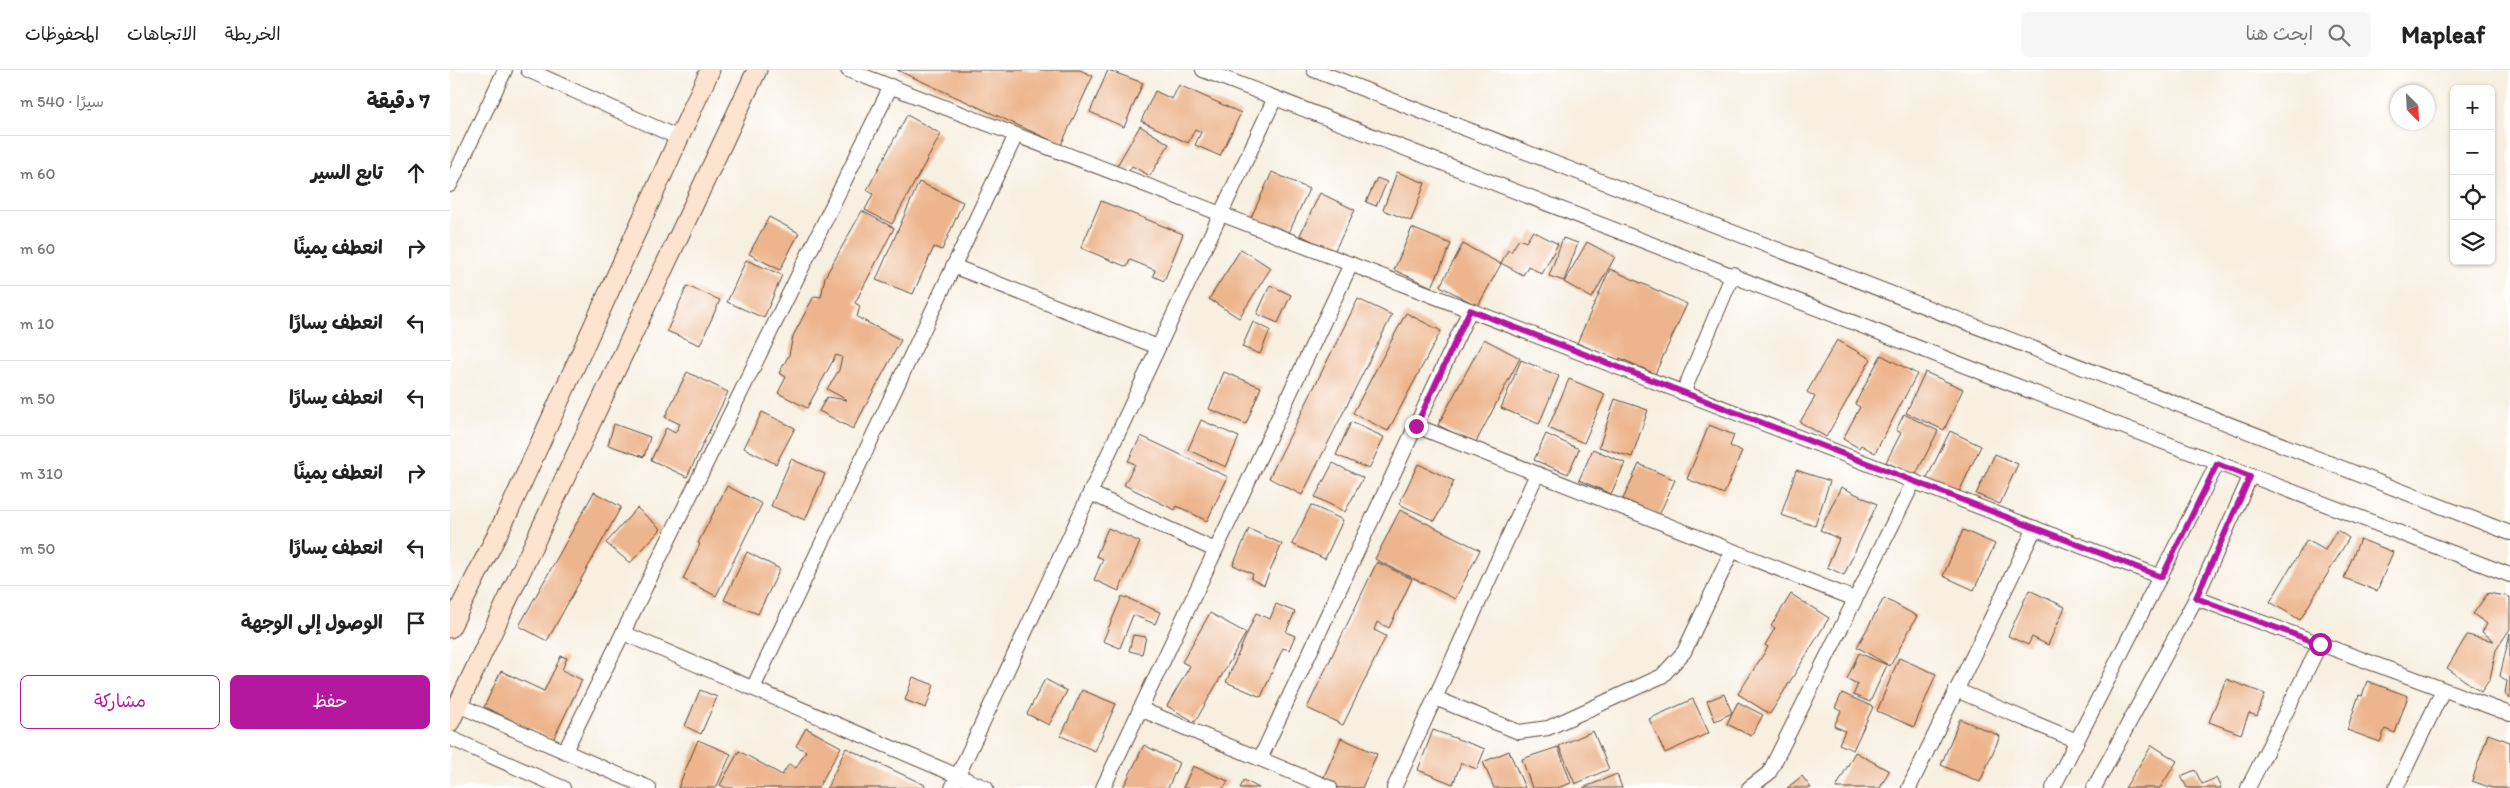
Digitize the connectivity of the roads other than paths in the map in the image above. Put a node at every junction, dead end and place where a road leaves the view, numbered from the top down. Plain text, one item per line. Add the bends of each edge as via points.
1 (506, 70) edge
2 (528, 70) edge
3 (710, 70) edge
4 (757, 70) edge
5 (848, 70) edge
6 (1203, 70) edge
7 (1314, 70) edge
8 (891, 86) junction
9 (1275, 98) junction
10 (1016, 135) junction
11 (679, 138) junction
12 (450, 185) edge
13 (1220, 214) junction
14 (1351, 264) junction
15 (954, 266) junction
16 (1733, 274) junction
17 (1470, 310) junction
18 (1158, 347) junction
19 (1683, 393) junction
20 (1416, 426) junction
21 (2217, 464) junction
22 (1537, 474) junction
23 (2250, 477) junction
24 (1914, 481) junction
25 (1090, 493) junction
26 (2035, 528) junction
27 (2510, 533) edge
28 (1216, 550) junction
29 (1732, 551) junction
30 (2510, 576) edge
31 (2162, 577) junction
32 (2196, 598) junction
33 (1855, 599) junction
34 (450, 628) edge
35 (623, 633) junction
36 (2320, 644) junction
37 (753, 688) junction
38 (1956, 690) junction
39 (2443, 690) junction
40 (1435, 698) junction
41 (458, 705) junction
42 (1140, 709) junction
43 (2510, 714) edge
44 (450, 722) edge
45 (450, 738) edge
46 (2077, 741) junction
47 (565, 752) junction
48 (1260, 759) junction
49 (955, 782) edge
50 (563, 788) edge
51 (648, 788) edge
52 (986, 788) edge
53 (1103, 788) edge
54 (1330, 788) edge
55 (1394, 788) edge
56 (1749, 788) edge
57 (1909, 788) edge
58 (2053, 788) edge
59 (2094, 788) edge
60 (2248, 788) edge
61 (2396, 788) edge

1 - 12 street
2 - 11 street
3 - 11 street
4 - 41 street
5 - 8 street
6 - 9 street
7 - 27 street
8 - 10 street
8 - 35 street
9 - 13 street
9 - 16 street
10 - 13 street
10 - 15 street
11 - 34 street via 510,509
13 - 14 street
13 - 18 street
14 - 17 street
14 - 28 street
15 - 18 street
15 - 37 street
16 - 19 street
16 - 21 street
17 - 19 street
17 - 20 street
18 - 25 street
19 - 24 street
20 - 22 street
20 - 48 street
21 - 23 street
21 - 31 street
22 - 29 street
22 - 40 street
23 - 30 street
23 - 32 street
24 - 26 street
24 - 33 street
25 - 28 street
25 - 49 street
26 - 31 street
26 - 38 street
28 - 42 street
29 - 33 street
29 - 40 street via 1684,652 1662,676 1548,728 1519,732
31 - 46 street
32 - 36 street
32 - 59 street
33 - 56 street via 1769,773
35 - 37 street
35 - 47 street
36 - 39 street
36 - 60 street
37 - 49 street
38 - 46 street
38 - 57 street
39 - 43 street
39 - 61 street
40 - 55 street
41 - 44 street
41 - 47 street
42 - 48 street
42 - 53 street
45 - 50 street
46 - 58 street
47 - 51 street
48 - 54 street
49 - 52 street

